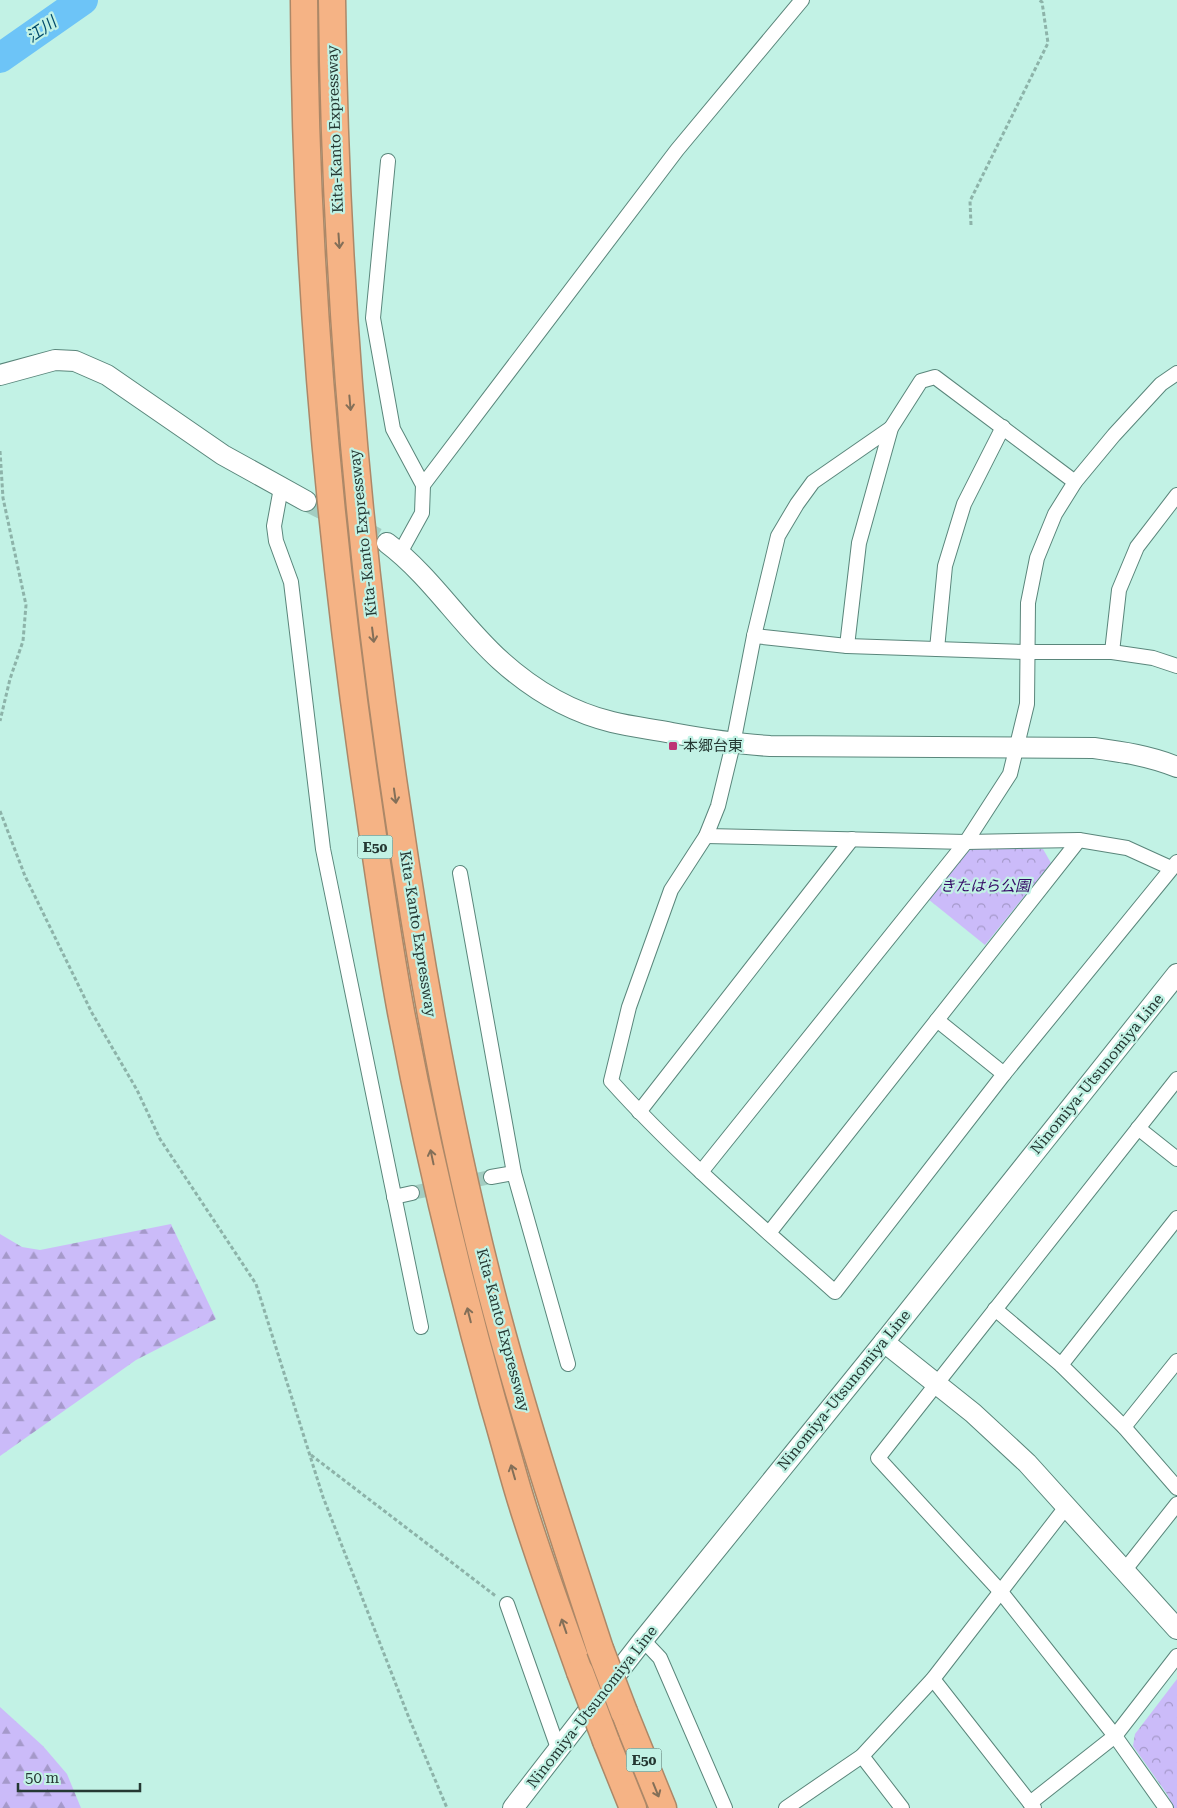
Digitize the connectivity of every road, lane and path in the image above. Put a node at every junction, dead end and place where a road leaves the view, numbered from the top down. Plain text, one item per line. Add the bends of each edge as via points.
1 (304, 0) edge
2 (332, 0) edge
3 (802, 0) edge
4 (1039, 0) edge
5 (388, 161) dead end
6 (971, 225) dead end
7 (1177, 373) edge
8 (0, 375) edge
9 (1003, 427) junction
10 (891, 428) junction
11 (0, 451) edge
12 (1074, 482) junction
13 (423, 486) junction
14 (281, 488) junction
15 (1177, 496) edge
16 (306, 500) tunnel mouth
17 (394, 548) joint
18 (754, 636) junction
19 (847, 646) junction
20 (937, 649) junction
21 (1027, 652) junction
22 (1112, 652) junction
23 (1177, 666) edge
24 (0, 721) edge
25 (733, 744) junction
26 (1018, 747) junction
27 (1177, 767) edge
28 (0, 811) edge
29 (706, 836) junction
30 (852, 839) junction
31 (1079, 840) junction
32 (966, 842) junction
33 (1174, 865) edge
34 (460, 873) dead end
35 (1177, 974) edge
36 (937, 1020) junction
37 (1004, 1074) junction
38 (1177, 1079) edge
39 (639, 1112) junction
40 (1138, 1128) junction
41 (1177, 1159) edge
42 (701, 1172) junction
43 (514, 1173) junction
44 (491, 1176) tunnel mouth
45 (412, 1193) tunnel mouth
46 (394, 1196) junction
47 (1177, 1218) edge
48 (769, 1233) junction
49 (995, 1309) junction
50 (421, 1327) dead end
51 (884, 1342) junction
52 (1177, 1361) edge
53 (568, 1364) dead end
54 (1061, 1365) junction
55 (935, 1384) junction
56 (1124, 1428) junction
57 (311, 1455) junction
58 (1177, 1488) edge
59 (1177, 1504) edge
60 (1066, 1507) junction
61 (1124, 1571) junction
62 (1001, 1592) junction
63 (507, 1604) joint
64 (1177, 1629) edge
65 (643, 1640) junction
66 (1177, 1656) edge
67 (933, 1679) junction
68 (1115, 1736) junction
69 (558, 1751) junction
70 (862, 1756) junction
71 (1032, 1805) edge
72 (447, 1808) edge
73 (513, 1808) edge
74 (633, 1808) edge
75 (663, 1808) edge
76 (725, 1808) edge
77 (786, 1808) edge
78 (902, 1808) edge
79 (1166, 1808) edge

74 -> 1 highway, Kita-Kanto Expressway / E50, bridge via 580,1672 519,1494 471,1322 434,1170 403,1021 354,706 334,538 308,213
2 -> 75 highway, Kita-Kanto Expressway / E50, bridge via 337,210 364,558 382,706 429,1007 498,1317 544,1481 600,1649
3 - 13 street via 677,150
4 - 6 path via 1042,2 1048,43 970,201
5 - 13 street via 373,318 393,428
7 - 12 street via 1161,384
8 - 14 street via 55,360 75,361 107,375 222,455
9 - 10 street via 935,376 920,381
9 - 12 street
9 - 20 street via 964,504 945,566
10 - 18 street via 813,482 797,504 778,536
10 - 19 street via 859,543
11 - 24 path via 3,498 26,605 23,641
12 - 21 street via 1055,514 1037,558 1028,603
13 - 17 street via 422,513
14 - 16 street
14 - 46 street via 274,526 291,582 323,849
15 - 22 street via 1137,547 1119,590
17 - 25 street via 426,578 501,661 556,701 612,722
18 - 19 street
18 - 25 street
19 - 20 street
20 - 21 street
21 - 22 street
21 - 26 street via 1027,704
22 - 23 street via 1153,658
25 - 26 street
25 - 29 street via 718,806
26 - 27 street via 1094,748 1132,753
26 - 32 street via 1010,774
28 - 57 path via 29,884 92,1013 137,1090 160,1140 256,1284
29 - 30 street
29 - 39 street via 671,890 629,1007 612,1082
30 - 32 street
30 - 39 street
31 - 32 street
31 - 33 street via 1127,848
31 - 36 street
32 - 42 street
33 - 37 street
34 - 43 street
35 - 51 street, Ninomiya-Utsunomiya Line
36 - 37 street
36 - 48 street
37 - 48 street via 835,1292
38 - 40 street
39 - 42 street
40 - 41 street
40 - 49 street
42 - 48 street
43 - 44 street
43 - 53 street
45 - 46 street
46 - 50 street
47 - 54 street
49 - 54 street
49 - 55 street
51 - 55 street
51 - 65 street, Ninomiya-Utsunomiya Line
52 - 56 street
54 - 56 street
55 - 60 street via 973,1413 1026,1463
55 - 62 street via 878,1458
56 - 58 street
57 - 63 path
57 - 72 path via 405,1709
59 - 61 street
60 - 61 street
60 - 62 street
61 - 64 street
62 - 67 street
62 - 68 street
63 - 69 street
65 - 69 street, Ninomiya-Utsunomiya Line
65 - 76 street via 660,1658
66 - 68 street
67 - 70 street
67 - 71 street
68 - 71 street
68 - 79 street
69 - 73 street, Ninomiya-Utsunomiya Line
70 - 77 street
70 - 78 street

